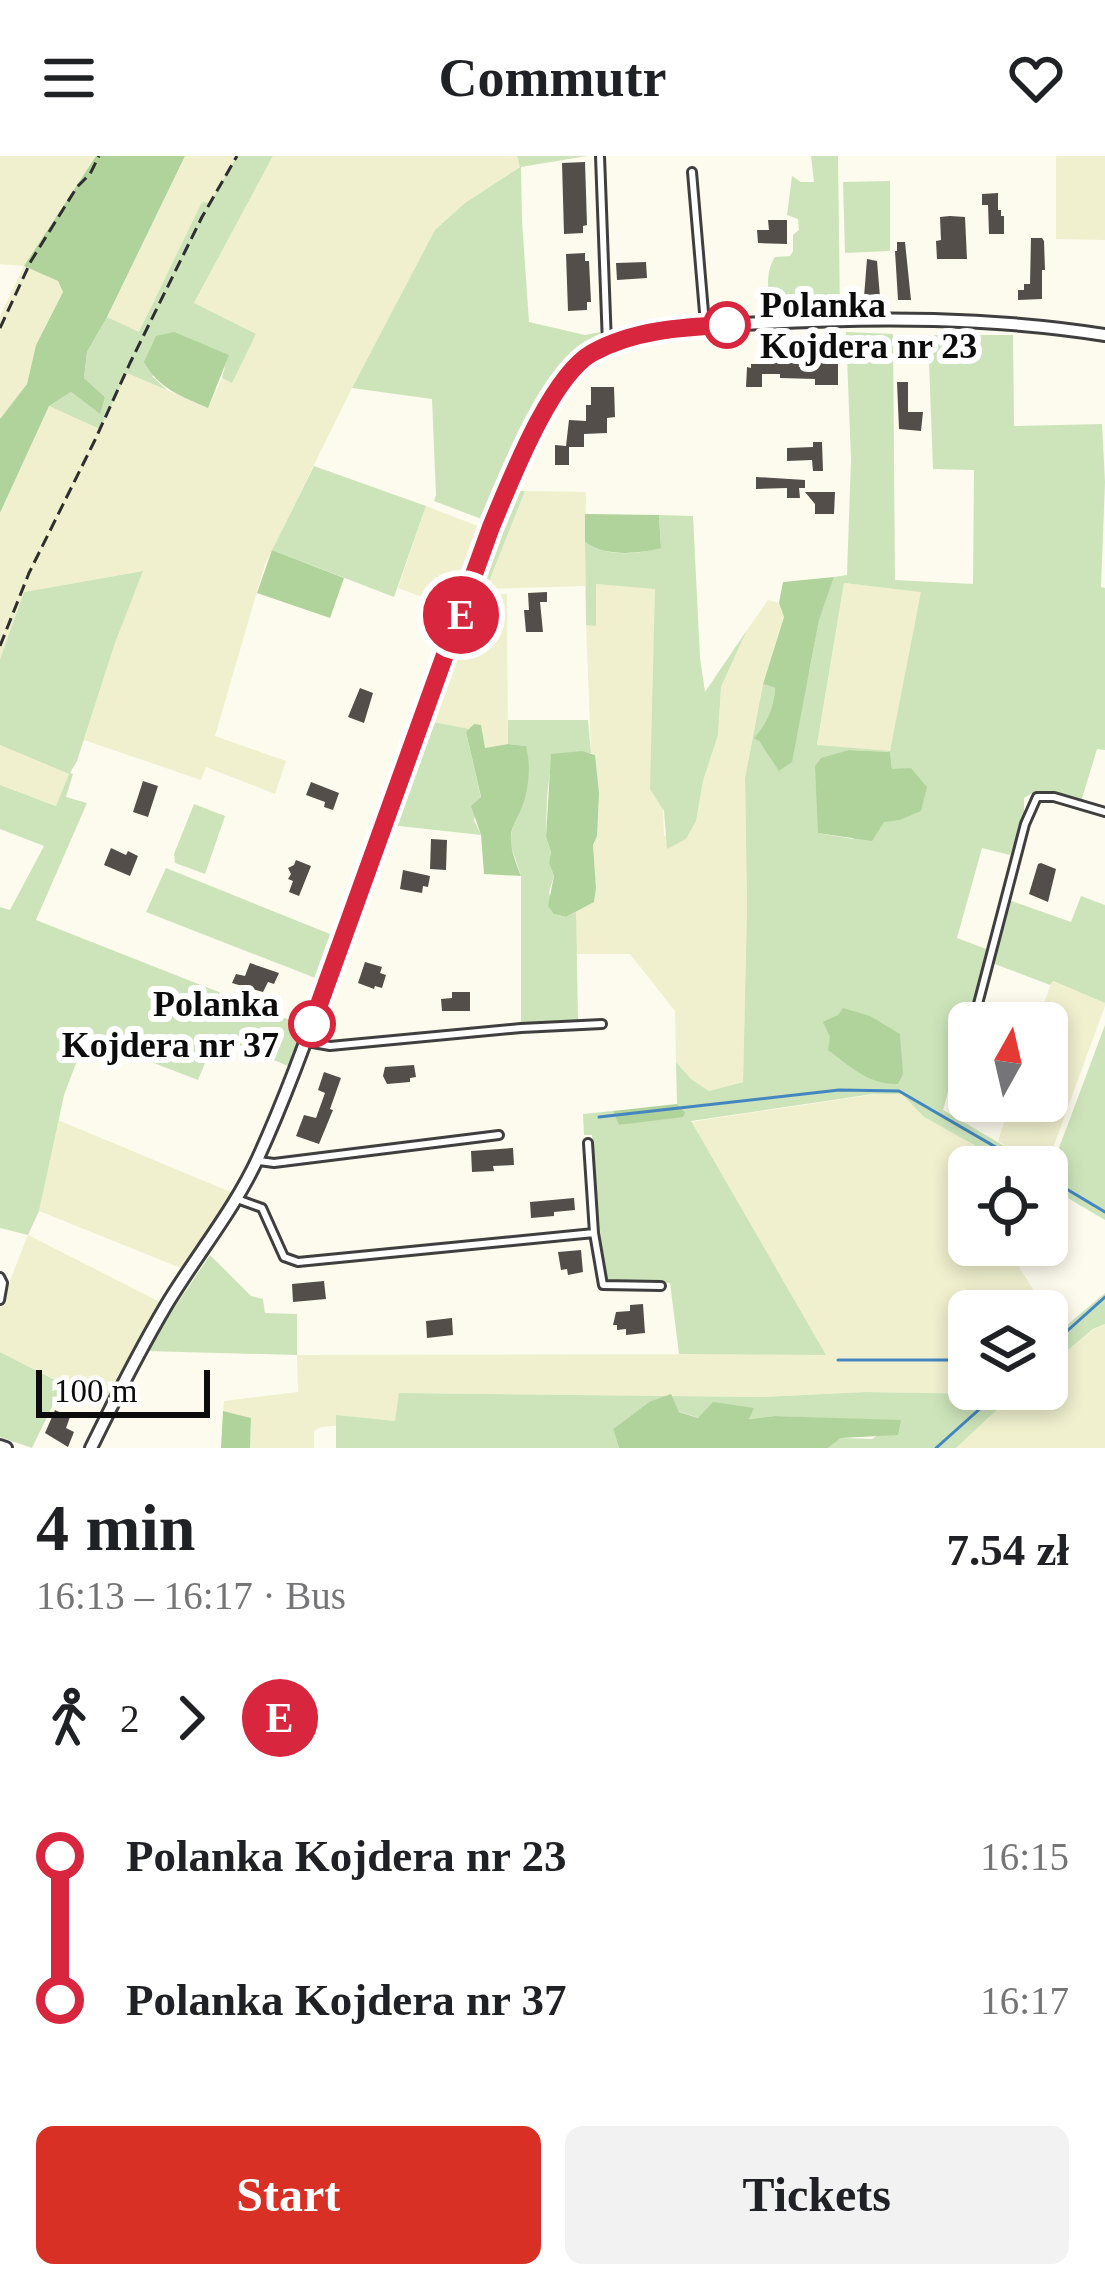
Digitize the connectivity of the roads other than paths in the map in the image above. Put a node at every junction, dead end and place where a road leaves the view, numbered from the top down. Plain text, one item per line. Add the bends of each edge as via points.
1 (600, 156) edge
2 (692, 172) dead end
3 (705, 326) junction
4 (1105, 335) edge
5 (607, 347) junction
6 (1105, 812) edge
7 (978, 1002) edge
8 (602, 1024) dead end
9 (305, 1041) junction
10 (499, 1135) dead end
11 (588, 1143) dead end
12 (256, 1161) junction
13 (235, 1199) junction
14 (594, 1234) junction
15 (0, 1277) edge
16 (662, 1286) dead end
17 (0, 1300) edge
18 (91, 1448) edge

1 - 5 lane
2 - 3 lane
3 - 4 street via 915,318
3 - 5 street
5 - 9 street via 571,372 516,467
6 - 7 lane via 1037,796
8 - 9 lane via 330,1046
9 - 12 street
10 - 12 lane
11 - 14 lane
12 - 13 street
13 - 14 lane via 262,1208 284,1257 298,1262
13 - 18 street
14 - 16 lane via 603,1285
15 - 17 lane

